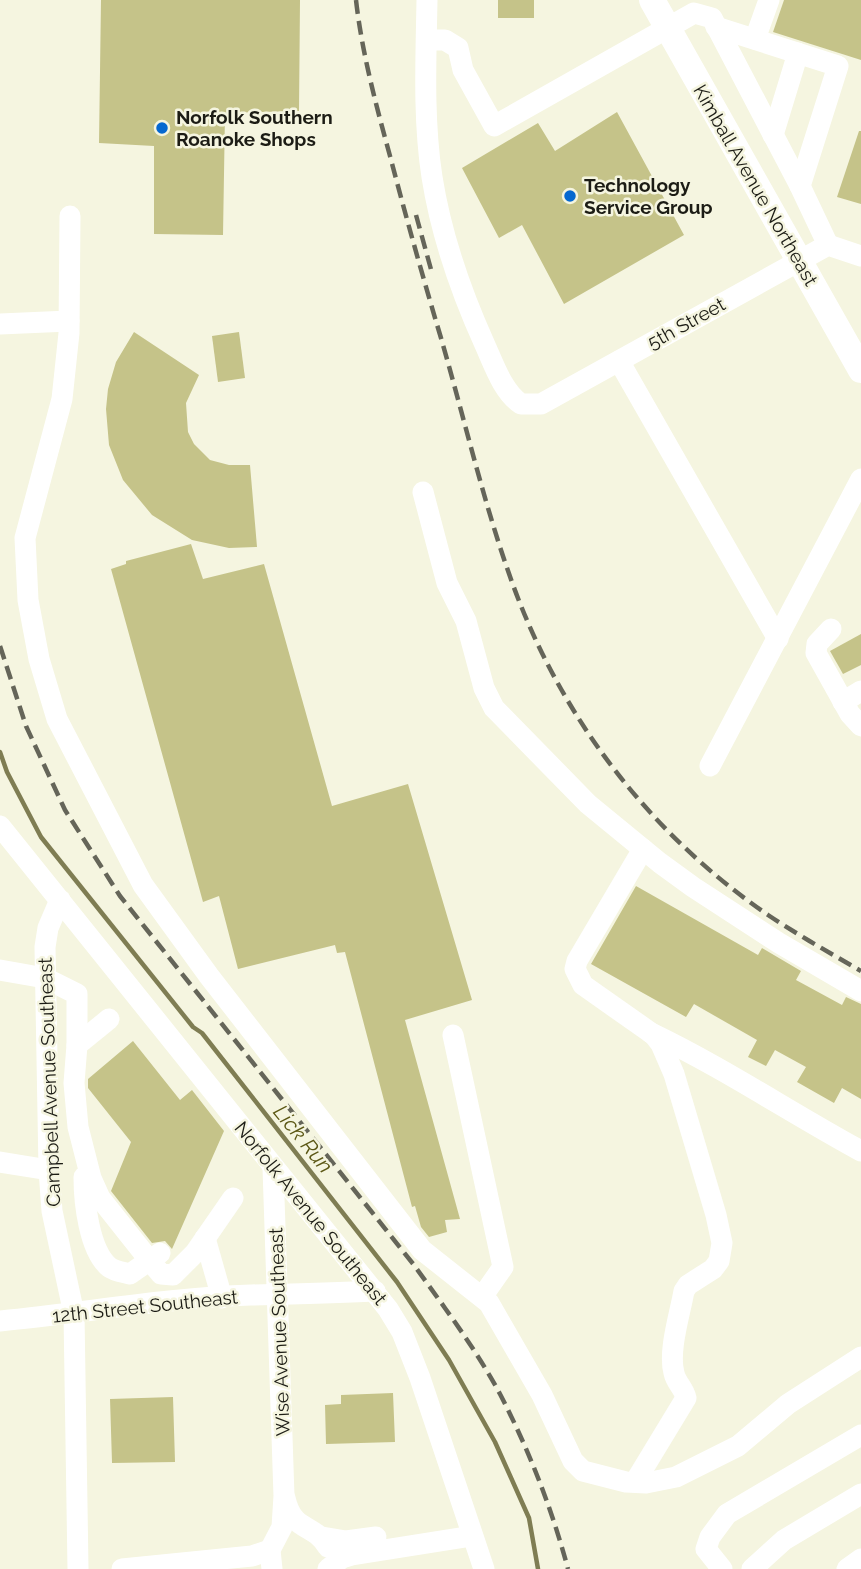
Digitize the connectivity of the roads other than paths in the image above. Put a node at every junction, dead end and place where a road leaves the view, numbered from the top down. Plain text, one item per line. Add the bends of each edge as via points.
1 (427, 0) edge
2 (652, 0) edge
3 (769, 0) edge
4 (691, 6) edge
5 (716, 27) junction
6 (667, 29) junction
7 (427, 40) junction
8 (755, 40) junction
9 (798, 53) junction
10 (773, 135) junction
11 (800, 186) junction
12 (69, 216) dead end
13 (828, 245) junction
14 (861, 256) edge
15 (800, 260) junction
16 (68, 321) junction
17 (0, 324) edge
18 (619, 361) junction
19 (861, 370) edge
20 (861, 479) edge
21 (422, 492) dead end
22 (831, 629) dead end
23 (778, 639) junction
24 (852, 696) edge
25 (861, 726) edge
26 (710, 766) dead end
27 (0, 826) edge
28 (643, 849) junction
29 (60, 900) junction
30 (0, 970) edge
31 (45, 978) junction
32 (861, 990) edge
33 (109, 1018) dead end
34 (650, 1032) junction
35 (453, 1035) dead end
36 (77, 1045) junction
37 (48, 1127) junction
38 (78, 1127) junction
39 (861, 1151) edge
40 (86, 1158) junction
41 (0, 1162) edge
42 (273, 1168) junction
43 (49, 1170) junction
44 (233, 1198) dead end
45 (205, 1238) junction
46 (154, 1259) junction
47 (374, 1291) junction
48 (278, 1296) junction
49 (482, 1297) junction
50 (222, 1298) junction
51 (74, 1314) junction
52 (0, 1321) edge
53 (861, 1357) edge
54 (861, 1435) edge
55 (635, 1482) junction
56 (861, 1494) edge
57 (284, 1496) junction
58 (470, 1530) junction
59 (314, 1533) junction
60 (273, 1552) edge
61 (861, 1559) edge
62 (78, 1569) edge
63 (122, 1569) edge
64 (327, 1569) edge
65 (484, 1569) edge
66 (722, 1569) edge
67 (752, 1569) edge
68 (847, 1569) edge

1 - 7 street
2 - 6 main road, Kimball Avenue Northeast
3 - 8 street
4 - 5 street via 712,18
4 - 6 street
5 - 8 street
5 - 10 street
6 - 7 street via 494,126 463,70 458,48 445,40
6 - 15 main road, Kimball Avenue Northeast
7 - 18 street, 5th Street via 428,148 443,228 470,311 513,399 541,404
8 - 9 street
9 - 10 street
9 - 11 street via 838,66
10 - 11 street
11 - 13 street
12 - 16 street
13 - 14 street
13 - 15 street, 5th Street
15 - 18 street, 5th Street
15 - 19 main road, Kimball Avenue Northeast
16 - 17 street
16 - 49 street via 61,403 25,538 28,600 57,719 143,885 209,976 422,1251
18 - 23 street
20 - 23 street
21 - 28 street via 447,583 466,621 484,688 495,708 588,804
22 - 24 street via 817,643 816,653
23 - 26 street
24 - 25 street
27 - 29 street
28 - 32 street via 779,943
28 - 34 street via 575,969 583,985
29 - 31 street, Campbell Avenue Southeast via 46,938
29 - 42 street, Norfolk Avenue Southeast
30 - 31 street
31 - 36 street via 77,995
31 - 37 street, Campbell Avenue Southeast
33 - 36 street
34 - 39 street
34 - 55 street via 661,1044 674,1074 716,1215 722,1253 713,1269 684,1291 672,1359 675,1378 686,1398
35 - 49 street via 503,1267
36 - 38 street
37 - 38 street
37 - 43 street, Campbell Avenue Southeast
38 - 40 street
40 - 46 street via 100,1198
40 - 46 street via 84,1181 92,1241 102,1260 111,1269 130,1274
41 - 43 street
42 - 47 street, Norfolk Avenue Southeast
42 - 48 street, Wise Avenue Southeast
43 - 51 street, Campbell Avenue Southeast via 52,1211
44 - 45 street
45 - 46 street via 173,1275 161,1274
45 - 50 street
47 - 48 street, 12th Street Southeast
47 - 58 street, Norfolk Avenue Southeast via 408,1346
48 - 50 street, 12th Street Southeast
48 - 57 street, Wise Avenue Southeast
49 - 55 street via 542,1395 573,1461 583,1471
50 - 51 street, 12th Street Southeast
51 - 52 street, 12th Street Southeast
51 - 62 street, Campbell Avenue Southeast
53 - 55 street via 788,1404 738,1446 676,1477
54 - 66 street via 727,1514 706,1549
56 - 67 street via 784,1540
57 - 59 street via 292,1518
57 - 60 street, Wise Avenue Southeast via 282,1527
58 - 59 street via 346,1541
58 - 64 street via 352,1555
58 - 65 street, Norfolk Avenue Southeast
59 - 60 street via 289,1528
59 - 64 street via 328,1546
60 - 63 street
61 - 68 street

